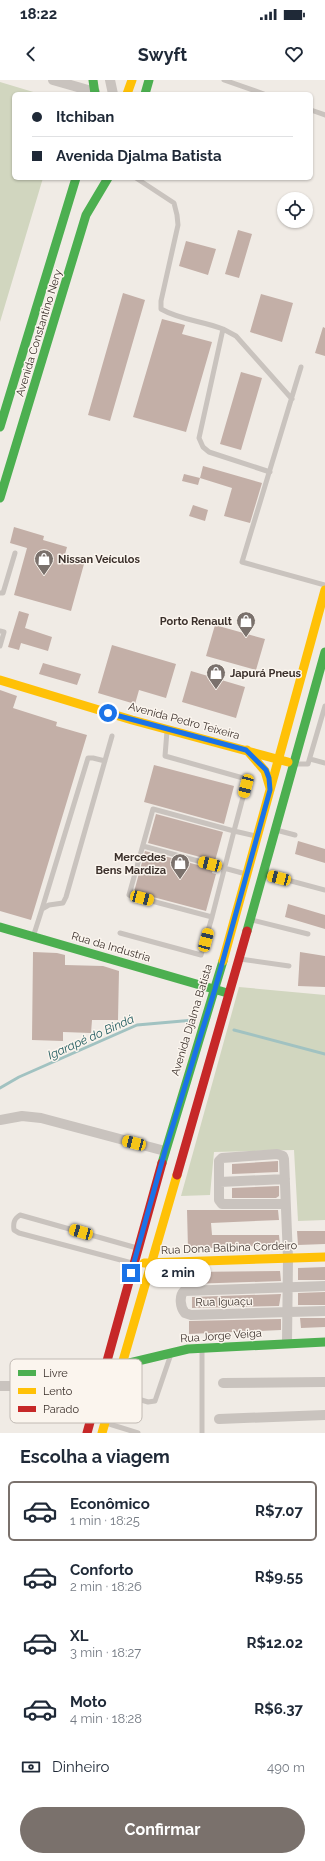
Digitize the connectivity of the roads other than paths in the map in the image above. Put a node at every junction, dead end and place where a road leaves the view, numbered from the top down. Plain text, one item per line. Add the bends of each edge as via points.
1 (53, 80) edge
2 (93, 80) edge
3 (110, 80) edge
4 (131, 80) edge
5 (149, 80) edge
6 (224, 80) edge
7 (92, 92) edge
8 (95, 92) edge
9 (113, 92) edge
10 (127, 92) edge
11 (146, 92) edge
12 (258, 92) edge
13 (313, 111) edge
14 (325, 115) edge
15 (75, 180) edge
16 (97, 180) edge
17 (107, 180) edge
18 (139, 180) edge
19 (86, 216) junction
20 (223, 329) junction
21 (301, 368) dead end
22 (292, 399) junction
23 (0, 427) edge
24 (270, 472) junction
25 (0, 498) edge
26 (15, 553) dead end
27 (325, 585) edge
28 (325, 590) edge
29 (1, 595) edge
30 (0, 631) edge
31 (0, 646) edge
32 (325, 652) edge
33 (0, 680) edge
34 (325, 706) edge
35 (167, 729) junction
36 (112, 736) dead end
37 (246, 750) junction
38 (279, 759) junction
39 (310, 759) junction
40 (105, 761) junction
41 (325, 763) edge
42 (293, 764) junction
43 (270, 790) junction
44 (234, 830) junction
45 (275, 830) junction
46 (295, 835) dead end
47 (257, 836) junction
48 (143, 846) junction
49 (224, 868) junction
50 (247, 874) junction
51 (264, 874) junction
52 (325, 890) edge
53 (42, 909) junction
54 (212, 917) junction
55 (251, 919) junction
56 (0, 927) edge
57 (120, 933) dead end
58 (308, 934) dead end
59 (33, 937) junction
60 (240, 959) junction
61 (289, 966) dead end
62 (215, 989) junction
63 (230, 994) junction
64 (0, 1120) edge
65 (165, 1151) junction
66 (285, 1179) junction
67 (220, 1182) junction
68 (285, 1204) junction
69 (138, 1248) junction
70 (325, 1257) edge
71 (288, 1258) junction
72 (152, 1262) junction
73 (133, 1264) junction
74 (325, 1286) edge
75 (288, 1288) junction
76 (325, 1311) edge
77 (288, 1312) junction
78 (325, 1342) edge
79 (287, 1343) junction
80 (202, 1349) junction
81 (171, 1352) junction
82 (107, 1359) edge
83 (123, 1359) edge
84 (142, 1360) edge
85 (325, 1382) edge
86 (223, 1383) dead end
87 (142, 1400) edge
88 (325, 1415) edge
89 (219, 1419) dead end
90 (90, 1423) edge
91 (105, 1423) joint
92 (87, 1433) edge
93 (102, 1433) edge
94 (138, 1433) edge
95 (202, 1433) edge

1 - 7 street
2 - 8 main road
3 - 9 street
4 - 10 main road
5 - 11 main road
6 - 12 lane
13 - 14 lane
15 - 23 main road, Avenida Constantino Nery
16 - 19 main road
17 - 19 main road, Avenida Constantino Nery
18 - 20 lane via 174,203 178,215 161,301 162,309 170,314
19 - 25 main road, Avenida Constantino Nery
20 - 22 lane via 236,336
20 - 24 lane via 199,438 209,452
21 - 22 lane
22 - 24 lane
24 - 27 lane via 242,562
26 - 29 lane
28 - 38 main road, Avenida Djalma Batista
30 - 31 lane via 4,632
32 - 42 main road
33 - 35 main road, Avenida Pedro Teixeira
34 - 39 lane
35 - 37 main road, Avenida Pedro Teixeira
35 - 44 lane via 165,756 243,778 245,781 246,786
36 - 40 lane
37 - 38 main road, Avenida Pedro Teixeira
37 - 43 main road, Avenida Pedro Teixeira via 266,770
38 - 42 main road, Avenida Pedro Teixeira
38 - 43 main road, Avenida Djalma Batista
39 - 41 lane
39 - 42 lane via 308,764
40 - 53 lane via 66,897 63,903
40 - 53 lane via 88,758
42 - 45 main road
43 - 47 main road, Avenida Djalma Batista
44 - 47 lane
44 - 48 lane via 153,809
44 - 49 lane
45 - 46 lane
45 - 51 main road
47 - 50 main road, Avenida Djalma Batista
48 - 49 lane
48 - 54 lane via 129,895
49 - 50 lane
49 - 54 lane
50 - 62 main road, Avenida Djalma Batista
51 - 52 lane
51 - 55 main road
53 - 59 lane
54 - 57 lane via 201,955
55 - 58 lane
55 - 60 main road
56 - 59 main road, Rua da Industria
59 - 62 main road, Rua da Industria
60 - 61 lane
60 - 63 main road
62 - 63 main road, Rua da Industria
62 - 65 main road, Avenida Djalma Batista
63 - 72 main road
64 - 65 street via 22,1116 41,1118
65 - 69 main road, Avenida Djalma Batista
66 - 67 street
66 - 67 street via 284,1159 277,1154 222,1158 218,1164
66 - 68 street
67 - 68 street via 219,1200 224,1205
68 - 71 street
69 - 73 main road, Avenida Djalma Batista
69 - 73 lane via 20,1215 15,1218 14,1230 19,1233
70 - 71 main road, Rua Dona Balbina Cordeiro
71 - 72 main road, Rua Dona Balbina Cordeiro
71 - 75 street
72 - 73 main road, Rua Dona Balbina Cordeiro
72 - 83 main road
73 - 82 main road, Avenida Djalma Batista
74 - 75 street
75 - 77 street
75 - 77 street, Rua Iguaçu via 184,1291 181,1296 182,1310 191,1315
76 - 77 street
77 - 79 street
78 - 79 main road, Rua Jorge Veiga
79 - 80 main road, Rua Jorge Veiga
80 - 81 main road, Rua Jorge Veiga
80 - 95 lane
81 - 84 main road, Rua Jorge Veiga
81 - 87 lane via 155,1401
85 - 86 street
88 - 89 street
90 - 92 main road, Avenida Djalma Batista
91 - 93 main road
91 - 94 lane

